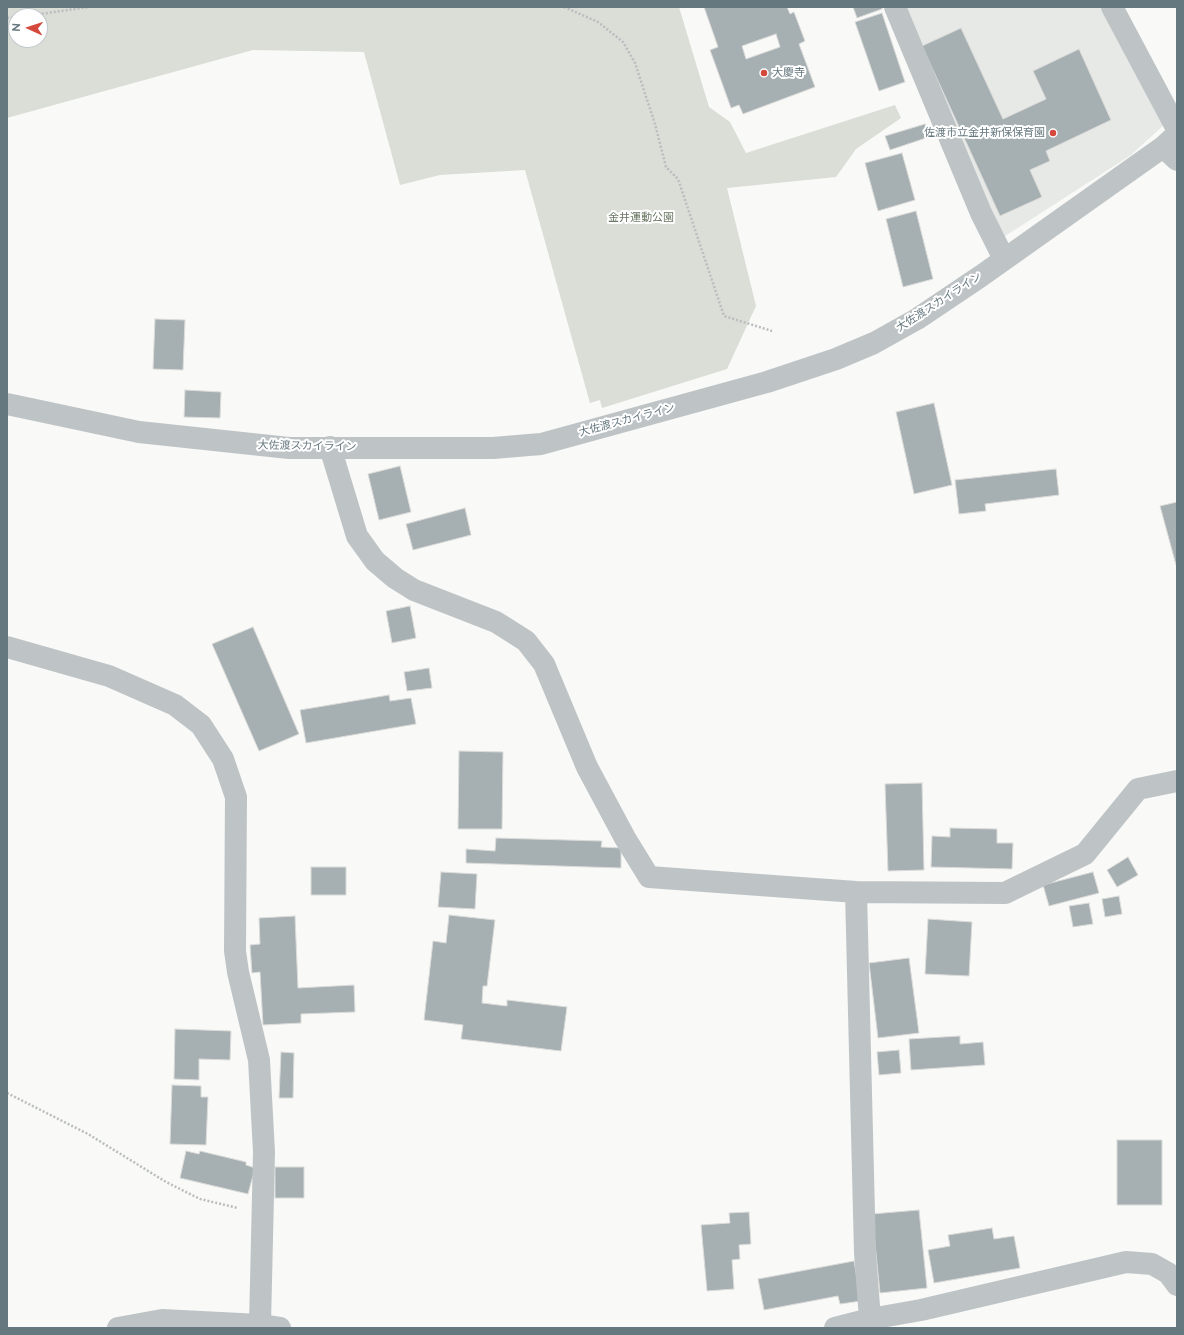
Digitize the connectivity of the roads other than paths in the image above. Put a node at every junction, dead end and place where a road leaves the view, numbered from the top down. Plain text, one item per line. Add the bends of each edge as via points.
1 (895, 7) edge
2 (1112, 7) edge
3 (1177, 129) edge
4 (1172, 147) edge
5 (1004, 259) junction
6 (7, 404) edge
7 (330, 447) junction
8 (7, 647) edge
9 (1177, 781) edge
10 (856, 892) junction
11 (1177, 1285) edge
12 (870, 1319) junction
13 (270, 1326) edge
14 (118, 1328) edge
15 (835, 1328) edge

1 - 5 street via 981,213
2 - 3 street
4 - 5 street, 大佐渡スカイライン
5 - 7 street, 大佐渡スカイライン via 917,319 874,343 836,359 759,384 541,444 493,448
6 - 7 street, 大佐渡スカイライン via 139,432 289,448
7 - 10 street via 357,536 375,561 414,590 496,622 526,641 544,664 587,767 649,877
8 - 13 street via 109,676 175,705 201,725 223,759 236,797 235,951 259,1060 264,1152 263,1213
9 - 10 street via 1138,789 1085,854 1005,893
10 - 12 street via 865,1253
11 - 12 street via 1168,1273 1152,1264 1126,1262 929,1308
12 - 15 street
13 - 14 street via 162,1320

